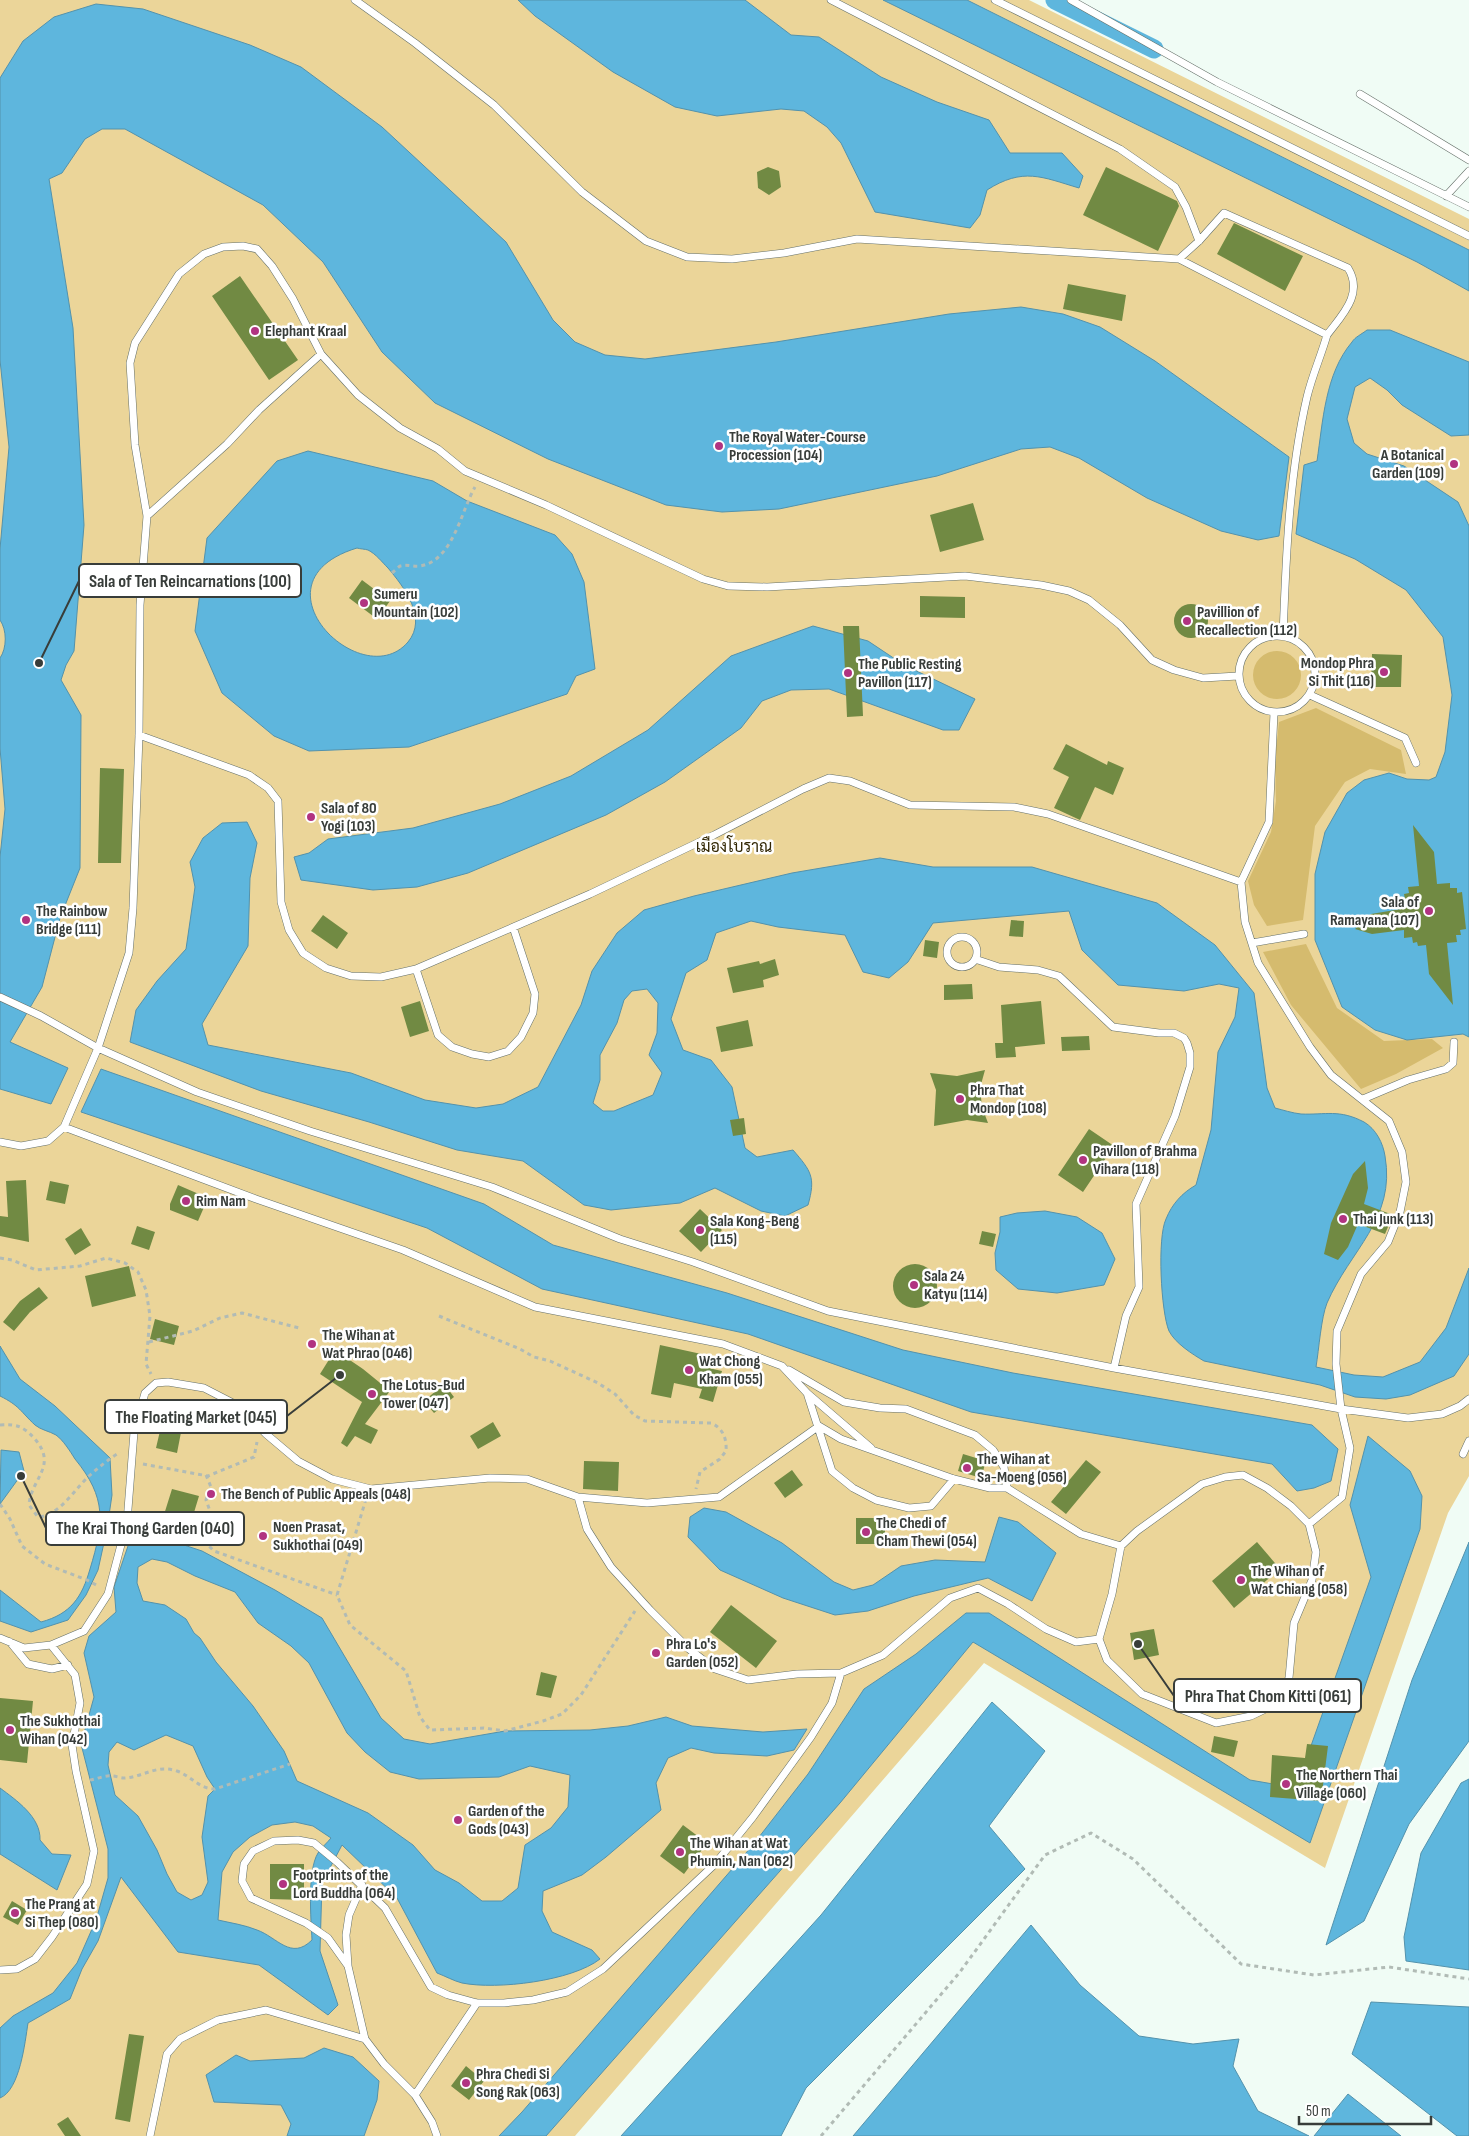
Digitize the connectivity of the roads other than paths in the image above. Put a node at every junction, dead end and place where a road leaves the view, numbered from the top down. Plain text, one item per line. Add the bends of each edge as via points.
1 (355, 0) edge
2 (831, 0) edge
3 (995, 0) edge
4 (1071, 0) edge
5 (1360, 94) dead end
6 (1469, 160) edge
7 (1469, 171) edge
8 (1446, 196) junction
9 (1469, 207) edge
10 (1469, 236) edge
11 (1199, 241) junction
12 (1179, 259) junction
13 (1327, 335) junction
14 (321, 354) junction
15 (147, 516) junction
16 (1283, 636) junction
17 (1238, 676) junction
18 (1310, 694) junction
19 (1274, 713) junction
20 (139, 735) junction
21 (1416, 763) dead end
22 (1241, 882) junction
23 (512, 927) junction
24 (1304, 934) dead end
25 (1252, 943) junction
26 (976, 959) junction
27 (416, 969) junction
28 (0, 997) edge
29 (1454, 1042) dead end
30 (98, 1048) junction
31 (1363, 1100) junction
32 (64, 1127) junction
33 (0, 1142) edge
34 (782, 1366) junction
35 (1114, 1368) junction
36 (807, 1393) junction
37 (1469, 1399) edge
38 (1341, 1409) junction
39 (819, 1426) junction
40 (1469, 1441) edge
41 (875, 1451) junction
42 (1463, 1454) dead end
43 (954, 1479) junction
44 (1007, 1488) junction
45 (578, 1497) junction
46 (1310, 1524) junction
47 (1121, 1546) junction
48 (0, 1638) edge
49 (1099, 1639) junction
50 (10, 1642) junction
51 (52, 1645) junction
52 (68, 1665) junction
53 (841, 1672) junction
54 (362, 1885) junction
55 (348, 1966) junction
56 (0, 1970) edge
57 (477, 2003) junction
58 (365, 2039) junction
59 (414, 2095) junction
60 (150, 2136) edge
61 (437, 2136) edge

1 - 12 lane via 494,106 582,192 610,214 646,241 688,257 732,260 857,239
2 - 11 lane via 1120,149 1175,187
3 - 10 lane
4 - 8 lane via 1217,82
5 - 6 lane
7 - 8 lane
8 - 9 lane
11 - 12 lane
11 - 13 lane via 1224,213 1348,268 1355,284 1353,299
12 - 13 lane
13 - 16 lane via 1308,397 1298,455 1287,544
14 - 15 lane
14 - 15 lane via 293,299 257,249 223,247 204,254 179,274 135,344 130,363 135,444
14 - 17 lane via 358,395 400,428 438,449 465,471 546,505 703,580 728,586 767,587 965,576 1041,585 1069,591 1089,600 1159,664 1202,678
15 - 20 lane via 140,605
16 - 17 lane via 1259,640 1248,648
16 - 18 lane via 1300,643 1309,653 1315,669
17 - 19 lane via 1244,695 1255,706
18 - 19 lane via 1301,705 1290,711
18 - 21 lane via 1405,738
19 - 22 lane via 1269,822
20 - 27 lane via 249,775 268,788 278,802 281,902 290,930 303,953 326,968 351,976 381,977
20 - 30 lane via 129,953
22 - 23 lane via 1048,814 1014,807 910,805 850,781 829,778 590,894
22 - 25 lane via 1245,922
23 - 27 lane
23 - 27 lane via 535,994 533,1013 521,1036 508,1051 489,1057 472,1054 452,1047 438,1035
24 - 25 lane
25 - 31 lane via 1258,963 1310,1047 1332,1075
26 - 26 lane via 976,949 971,940 961,937 949,945 947,955 955,966 965,967
26 - 35 lane via 999,967 1038,970 1059,976 1113,1027 1174,1033 1187,1043 1190,1067 1175,1116 1136,1204 1139,1287 1126,1316
28 - 30 lane
29 - 31 lane via 1453,1063 1446,1069 1408,1080
30 - 32 lane
30 - 35 lane via 197,1092 492,1187 620,1239 828,1311
31 - 38 lane via 1389,1122 1402,1152 1406,1182 1400,1212 1388,1242 1361,1274 1337,1331 1336,1364
32 - 33 lane via 48,1141 20,1146
32 - 34 lane via 403,1250 535,1307 723,1344
34 - 36 lane
34 - 44 lane via 844,1402 906,1410 975,1434 993,1450 1004,1467
35 - 38 lane
36 - 39 lane
36 - 41 lane
37 - 38 lane via 1442,1414 1408,1418
38 - 46 lane via 1350,1448 1342,1497
39 - 41 lane via 841,1439
39 - 43 lane via 832,1471 853,1488 876,1500 909,1508 931,1506
39 - 45 lane via 719,1497 648,1503
40 - 42 lane
41 - 43 lane
43 - 44 lane via 990,1488
44 - 47 lane via 1081,1534
45 - 51 lane via 527,1479 490,1478 369,1489 332,1479 298,1461 237,1405 204,1388 156,1383 145,1393 134,1432 125,1527 108,1594 84,1631
45 - 53 lane via 587,1529 611,1567 689,1649 715,1668 748,1680
46 - 47 lane via 1267,1488 1243,1475 1225,1477 1202,1484
46 - 49 lane via 1316,1552 1312,1580 1294,1623 1289,1678 1276,1704 1251,1716 1216,1723 1142,1694 1108,1660
47 - 49 lane
48 - 50 lane
49 - 53 lane via 1076,1642 1046,1629 978,1588 950,1598 883,1656
50 - 51 lane via 24,1648
50 - 52 lane via 28,1664 52,1669
51 - 52 lane
52 - 56 lane via 75,1675 80,1703 72,1745 94,1851 87,1884 35,1959 17,1969
53 - 57 lane via 832,1704 753,1817 714,1864 603,1968 567,1992 533,2000
54 - 55 lane via 349,1915 346,1935
54 - 55 lane via 314,1843 298,1840 274,1841 254,1851 244,1864 242,1881 251,1898 306,1923 328,1938
54 - 57 lane via 384,1908 430,1987
55 - 58 lane
57 - 59 lane
58 - 59 lane
58 - 60 lane via 266,2010 218,2020 180,2039 167,2054
59 - 61 lane

